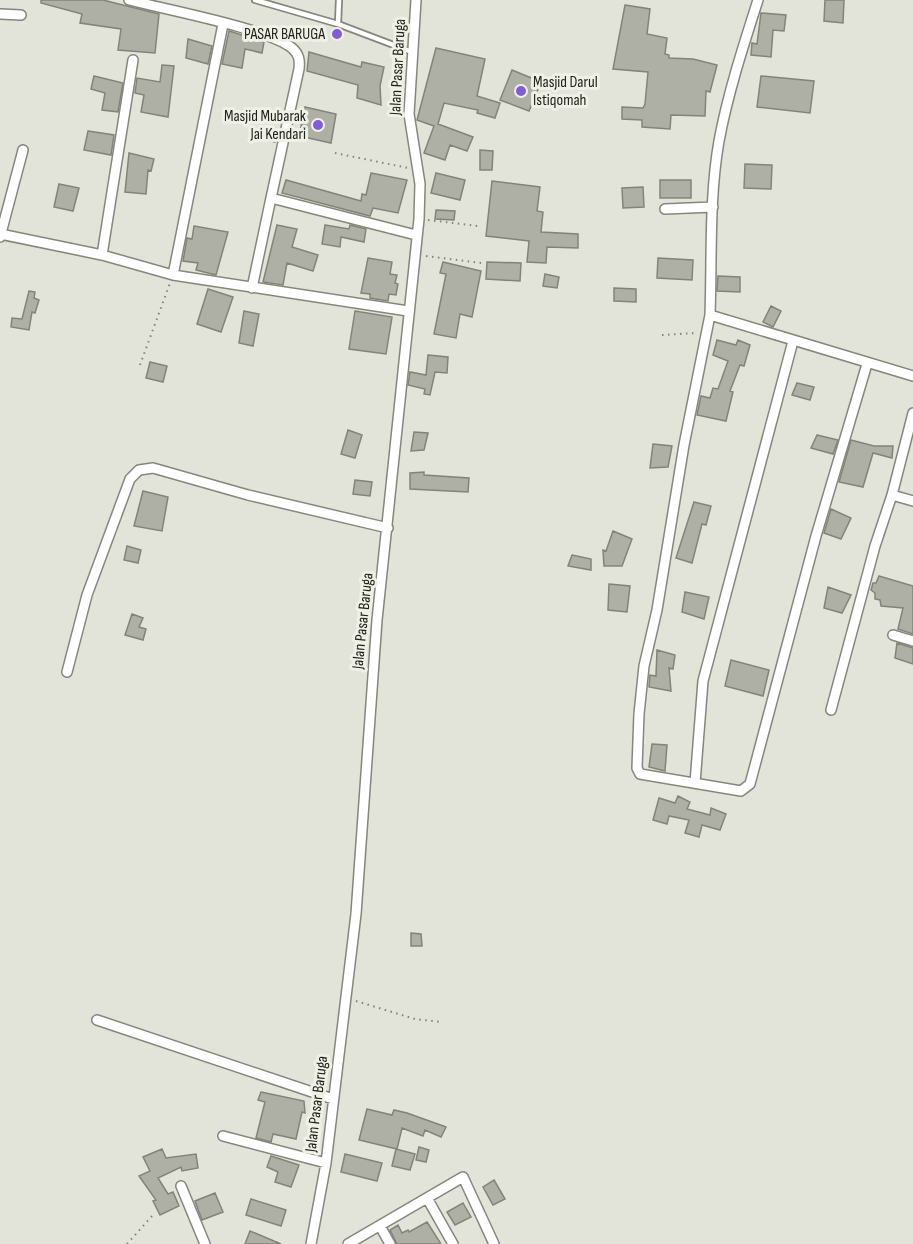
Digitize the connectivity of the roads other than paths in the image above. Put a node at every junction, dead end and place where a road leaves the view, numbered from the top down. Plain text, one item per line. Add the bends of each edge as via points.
1 (129, 0) edge
2 (255, 0) edge
3 (339, 0) edge
4 (416, 0) edge
5 (758, 0) edge
6 (0, 14) edge
7 (21, 15) dead end
8 (223, 24) junction
9 (338, 24) junction
10 (412, 52) junction
11 (133, 60) dead end
12 (22, 150) dead end
13 (271, 198) junction
14 (713, 207) junction
15 (665, 209) dead end
16 (0, 235) edge
17 (416, 236) junction
18 (102, 255) junction
19 (173, 275) junction
20 (252, 288) junction
21 (408, 311) junction
22 (710, 315) junction
23 (793, 341) junction
24 (867, 364) junction
25 (913, 376) edge
26 (913, 413) edge
27 (892, 495) junction
28 (913, 501) edge
29 (388, 528) junction
30 (893, 635) dead end
31 (913, 641) edge
32 (67, 672) dead end
33 (831, 710) dead end
34 (695, 783) junction
35 (97, 1020) dead end
36 (333, 1099) junction
37 (223, 1137) dead end
38 (326, 1163) junction
39 (181, 1186) dead end
40 (427, 1198) junction
41 (380, 1226) junction
42 (205, 1244) edge
43 (311, 1244) edge
44 (348, 1244) edge
45 (390, 1244) edge
46 (453, 1244) edge
47 (494, 1244) edge

1 - 8 street
2 - 9 lane
3 - 9 lane
4 - 10 street, Jalan Pasar Baruga
5 - 14 street via 728,101 719,143
6 - 7 street
8 - 13 street via 285,44 300,60
8 - 19 street
9 - 10 lane
10 - 17 street, Jalan Pasar Baruga via 409,114 420,184
11 - 18 street
12 - 16 street
13 - 17 street
13 - 20 street
14 - 15 street
14 - 22 street
16 - 18 street
17 - 21 street, Jalan Pasar Baruga
18 - 19 street
19 - 20 street
20 - 21 street
21 - 29 street, Jalan Pasar Baruga
22 - 23 street
22 - 34 street via 644,666 637,768 640,774
23 - 24 street
23 - 34 street via 703,681
24 - 25 street
24 - 34 street via 750,784 741,791
26 - 27 street
27 - 28 street
27 - 33 street
29 - 32 street via 153,468 139,470 130,479 87,595
29 - 36 street, Jalan Pasar Baruga via 377,620 356,914
30 - 31 street
35 - 36 street
36 - 38 street, Jalan Pasar Baruga
37 - 38 street
38 - 43 street, Jalan Pasar Baruga
39 - 42 street
40 - 41 street
40 - 46 street
40 - 47 street via 463,1177
41 - 44 street
41 - 45 street

